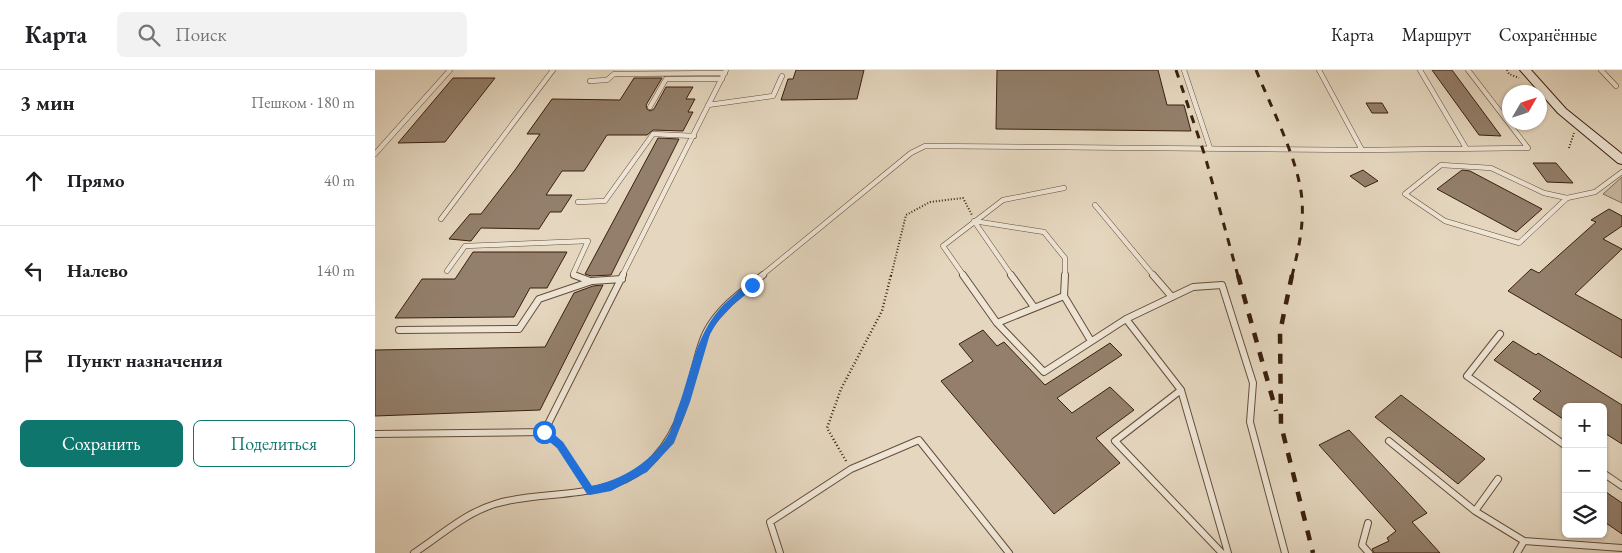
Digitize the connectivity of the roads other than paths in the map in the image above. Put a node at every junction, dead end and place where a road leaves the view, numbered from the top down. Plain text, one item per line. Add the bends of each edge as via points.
1 (450, 70) edge
2 (553, 70) edge
3 (1184, 70) edge
4 (1319, 70) edge
5 (1420, 70) edge
6 (1468, 70) edge
7 (1525, 70) edge
8 (1601, 70) edge
9 (725, 71) edge
10 (782, 76) dead end
11 (722, 79) junction
12 (590, 82) dead end
13 (1616, 86) dead end
14 (708, 105) junction
15 (650, 107) dead end
16 (694, 136) junction
17 (1209, 148) junction
18 (1466, 148) junction
19 (1362, 150) junction
20 (375, 154) edge
21 (1622, 160) edge
22 (1622, 172) edge
23 (1064, 188) dead end
24 (1567, 198) junction
25 (578, 202) dead end
26 (1095, 206) dead end
27 (441, 219) dead end
28 (975, 221) junction
29 (447, 271) dead end
30 (623, 279) junction
31 (592, 281) junction
32 (1064, 296) junction
33 (1172, 297) junction
34 (1034, 307) junction
35 (1126, 319) junction
36 (997, 323) junction
37 (399, 330) dead end
38 (1500, 334) dead end
39 (1091, 341) junction
40 (1181, 390) junction
41 (375, 434) edge
42 (1389, 440) dead end
43 (1562, 443) edge
44 (1607, 476) edge
45 (1498, 479) dead end
46 (1622, 486) edge
47 (1475, 511) junction
48 (1368, 523) dead end
49 (1524, 541) junction
50 (1622, 548) edge
51 (414, 553) edge
52 (781, 553) edge
53 (1009, 553) edge
54 (1222, 553) edge
55 (1228, 553) edge
56 (1285, 553) edge
57 (1369, 553) edge
58 (1517, 553) edge

1 - 20 lane
2 - 27 lane
3 - 17 lane
4 - 19 lane
5 - 18 lane
6 - 18 lane via 1528,148
7 - 21 main road via 1562,110
8 - 13 lane
9 - 11 lane
9 - 12 lane via 613,74 607,80
10 - 14 lane via 773,96 743,99 727,105
11 - 14 lane
11 - 15 lane via 666,79
14 - 16 lane
16 - 25 lane via 653,134 605,201
16 - 30 lane
17 - 19 lane
17 - 51 lane via 925,146 911,153 730,303 714,320 706,334 671,440 638,472 611,486 590,491 494,504 468,516
18 - 19 lane
22 - 24 lane via 1595,192
23 - 28 lane via 1003,200
24 - 24 lane via 1544,193 1491,168 1441,165 1405,194 1445,220 1519,243
26 - 33 lane
28 - 32 lane via 1044,232 1065,258
28 - 34 lane
28 - 36 lane via 943,246
29 - 31 lane via 465,246 588,241 573,274
30 - 31 lane
30 - 41 lane via 544,432
31 - 37 lane via 539,299 519,329
32 - 34 lane
32 - 39 lane
33 - 35 lane
33 - 56 lane via 1193,287 1222,285 1253,383 1249,422
34 - 36 lane
35 - 39 lane
35 - 40 lane
36 - 39 lane via 1044,372
38 - 43 lane via 1467,376
40 - 54 lane via 1115,441
40 - 55 lane
42 - 47 lane
44 - 46 lane
45 - 47 lane
47 - 49 lane
48 - 57 lane via 1362,545
49 - 50 lane
49 - 58 lane
52 - 53 lane via 770,522 851,470 919,440

